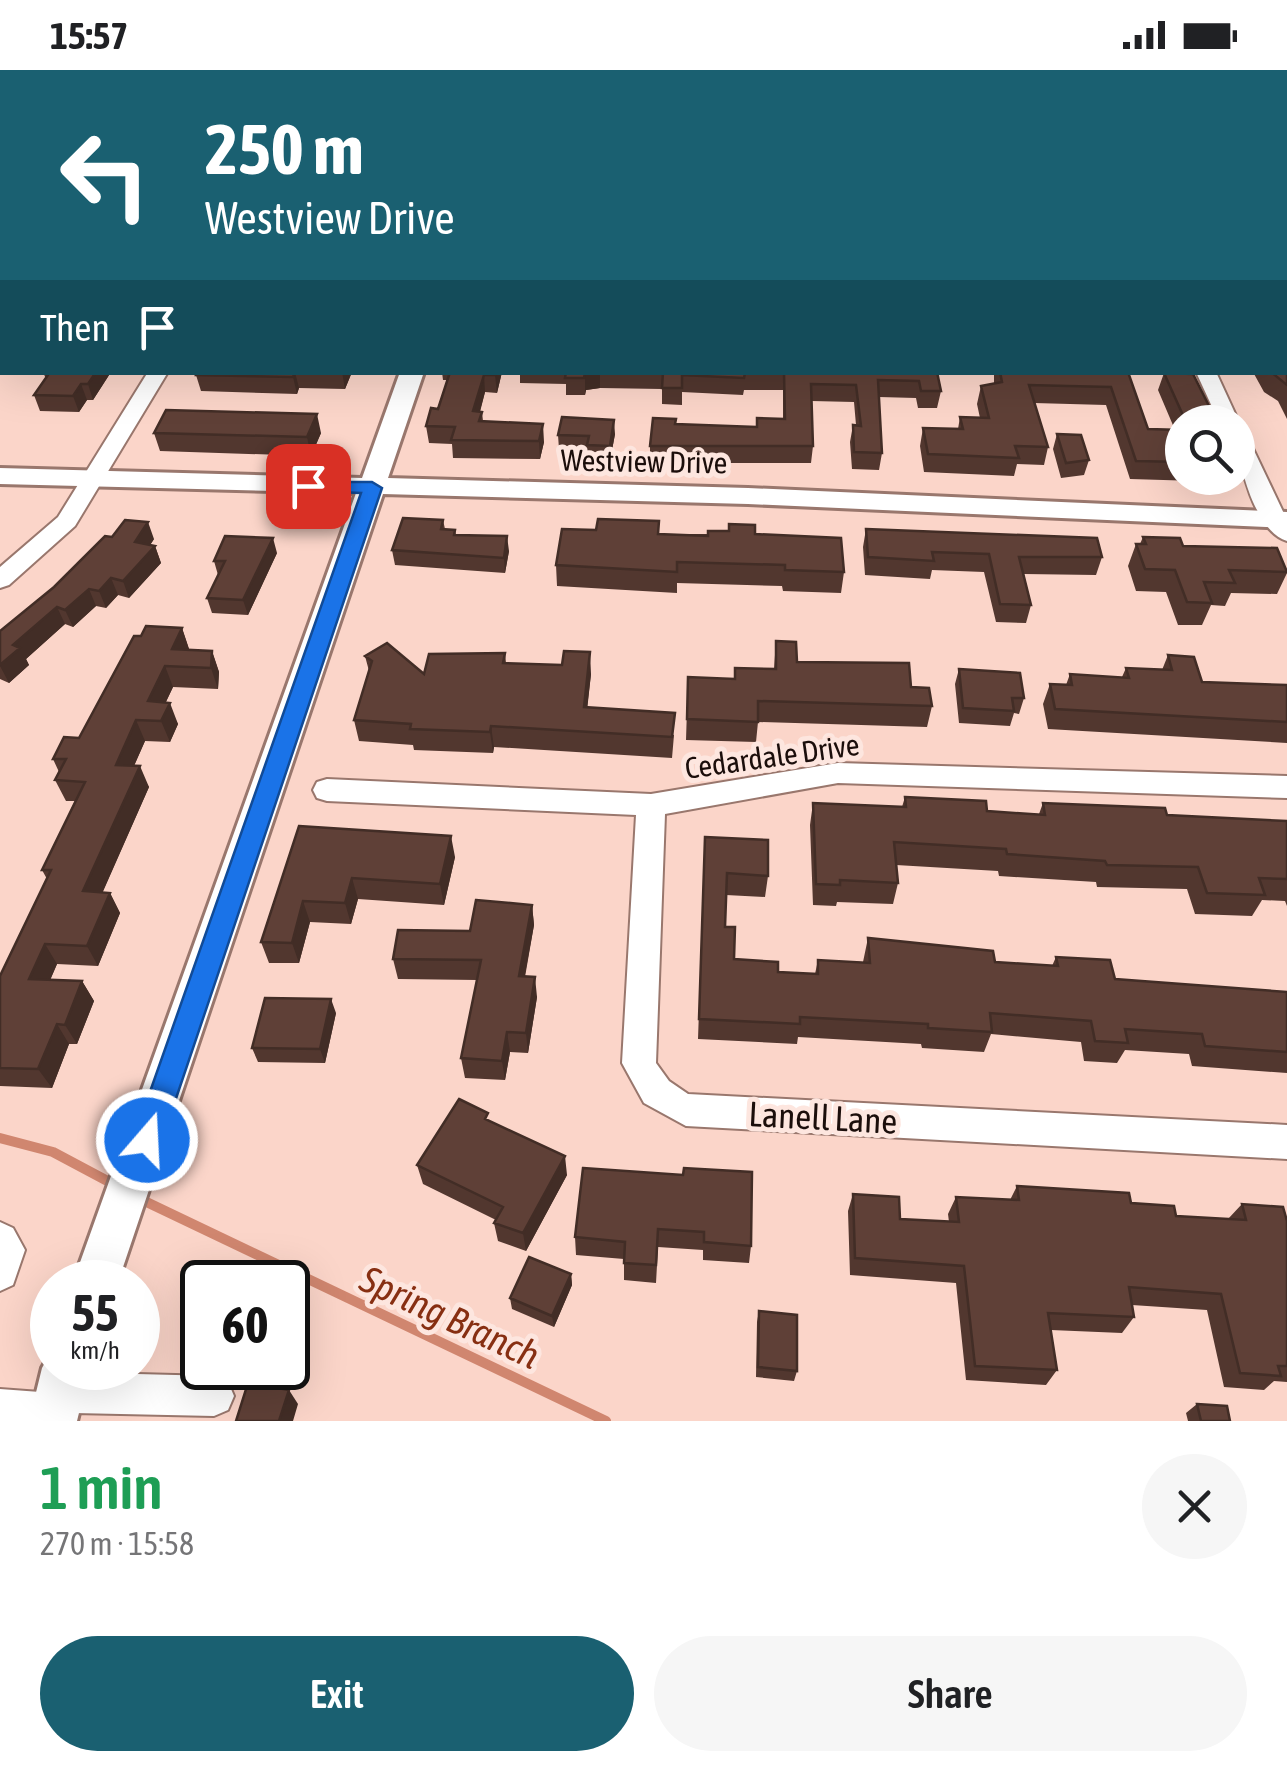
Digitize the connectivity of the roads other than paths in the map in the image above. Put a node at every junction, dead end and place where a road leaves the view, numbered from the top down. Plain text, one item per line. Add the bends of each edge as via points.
1 (156, 375) edge
2 (411, 375) edge
3 (1207, 375) edge
4 (1221, 405) edge
5 (1255, 472) edge
6 (0, 476) edge
7 (96, 479) junction
8 (372, 488) junction
9 (1283, 524) edge
10 (0, 580) edge
11 (1287, 786) edge
12 (326, 790) dead end
13 (651, 806) junction
14 (1287, 1142) edge
15 (0, 1241) edge
16 (103, 1260) edge
17 (0, 1272) edge
18 (214, 1396) dead end
19 (58, 1399) edge
20 (0, 1408) edge

1 - 7 street
2 - 8 main road
3 - 4 street
5 - 9 street
6 - 7 main road, Westview Drive
7 - 8 main road, Westview Drive
7 - 10 street via 68,520
8 - 9 main road, Westview Drive via 748,496
8 - 16 main road
11 - 13 street, Cedardale Drive via 838,773
12 - 13 street, Cedardale Drive
13 - 14 street, Lanell Lane via 639,1063 643,1078 671,1104 686,1110
15 - 17 street via 6,1250
18 - 19 street
19 - 20 street

